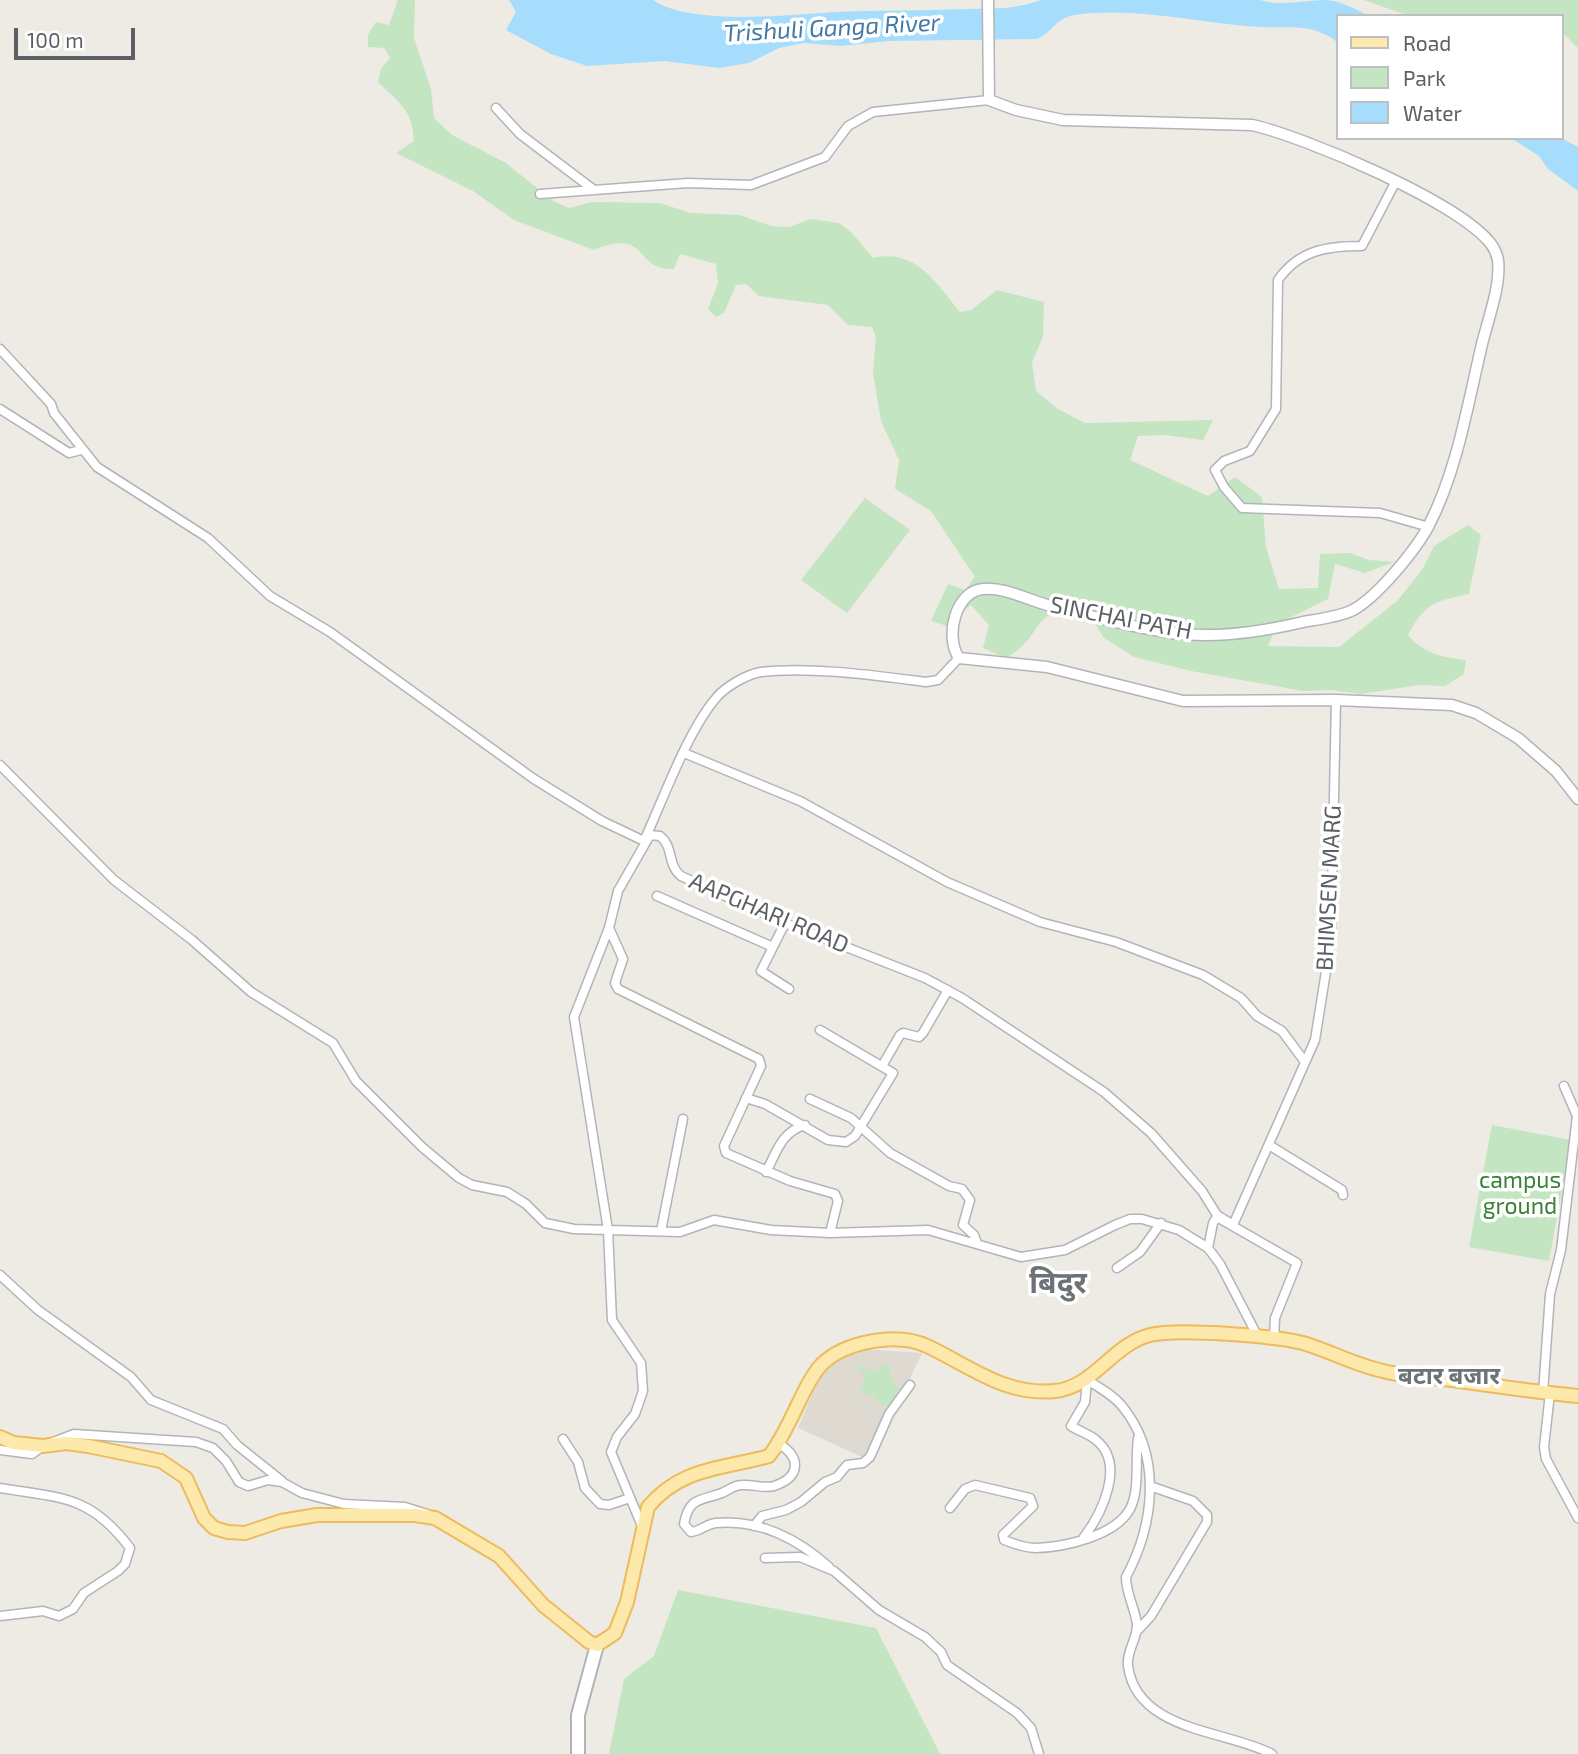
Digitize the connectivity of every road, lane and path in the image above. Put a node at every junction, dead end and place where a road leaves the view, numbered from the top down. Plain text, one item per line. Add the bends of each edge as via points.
1 (988, 0) edge
2 (989, 100) junction
3 (496, 108) dead end
4 (1396, 181) junction
5 (594, 190) junction
6 (540, 194) dead end
7 (0, 349) edge
8 (0, 409) edge
9 (81, 450) junction
10 (1429, 527) junction
11 (959, 658) junction
12 (1336, 700) junction
13 (684, 753) junction
14 (0, 765) edge
15 (1578, 799) edge
16 (644, 841) junction
17 (657, 895) dead end
18 (785, 923) junction
19 (609, 928) junction
20 (773, 947) junction
21 (789, 989) dead end
22 (948, 990) junction
23 (820, 1030) dead end
24 (1305, 1062) junction
25 (882, 1066) junction
26 (1564, 1086) dead end
27 (746, 1098) junction
28 (810, 1099) dead end
29 (684, 1119) dead end
30 (804, 1125) junction
31 (863, 1126) junction
32 (1269, 1145) junction
33 (766, 1172) junction
34 (1343, 1195) dead end
35 (1161, 1223) junction
36 (1233, 1225) junction
37 (608, 1230) junction
38 (661, 1231) junction
39 (830, 1233) junction
40 (977, 1243) junction
41 (1208, 1248) junction
42 (1117, 1268) dead end
43 (0, 1275) edge
44 (1258, 1337) junction
45 (1274, 1338) junction
46 (1087, 1380) junction
47 (910, 1385) dead end
48 (1547, 1393) junction
49 (1578, 1396) edge
50 (1138, 1436) junction
51 (0, 1437) edge
52 (563, 1439) dead end
53 (779, 1444) junction
54 (43, 1446) junction
55 (0, 1450) edge
56 (282, 1482) junction
57 (1150, 1486) junction
58 (0, 1488) edge
59 (630, 1498) junction
60 (950, 1508) dead end
61 (435, 1518) junction
62 (1578, 1518) edge
63 (754, 1526) junction
64 (643, 1528) junction
65 (1084, 1537) junction
66 (765, 1558) dead end
67 (834, 1571) junction
68 (0, 1616) edge
69 (1137, 1631) junction
70 (597, 1645) junction
71 (578, 1754) edge
72 (1039, 1754) edge
73 (1272, 1754) edge

1 - 2 street
2 - 4 street, SINCHAI PATH via 1063,120 1252,125 1299,139
2 - 5 street via 873,112 848,126 825,158 751,185 688,183
3 - 5 street via 520,134
4 - 10 street, SINCHAI PATH via 1479,232 1498,259 1491,310 1461,430
4 - 10 street via 1362,246 1329,246 1306,254 1278,280 1276,410 1250,451 1224,461 1215,470 1242,508 1380,513
5 - 6 street
7 - 9 street via 51,404
8 - 9 street via 69,453
9 - 16 street via 97,467 208,538 270,596 362,654 534,779
10 - 11 street, SINCHAI PATH via 1369,600 1349,612 1268,630 1223,635 1173,633 1051,607 995,588 981,589 954,616 950,634
11 - 12 street via 1047,667 1183,701
11 - 13 street via 938,680 926,682 853,674 760,672 716,698
12 - 15 street via 1436,703 1476,713 1540,756
12 - 24 street, BHIMSEN MARG via 1331,940 1315,1040
13 - 16 street
13 - 24 street via 800,801 947,881 1040,922 1116,942 1203,975 1282,1031
14 - 37 street via 114,880 251,992 333,1043 356,1081 458,1178 507,1192 545,1223
16 - 18 street, AAPGHARI ROAD via 650,835 660,836 681,876
16 - 19 street via 618,891
17 - 20 street
18 - 20 street
18 - 22 street, AAPGHARI ROAD
19 - 27 street via 623,959 615,983 618,989 759,1059 761,1066
19 - 37 street via 574,1017
20 - 21 street via 761,971
22 - 25 street via 923,1033 919,1037 900,1035
22 - 36 street, AAPGHARI ROAD via 1104,1092 1151,1133 1217,1215
23 - 25 street
24 - 32 street, BHIMSEN MARG
25 - 31 street via 893,1073
26 - 48 street via 1577,1116 1561,1250 1550,1294
27 - 30 street
27 - 33 street via 724,1146 726,1153
28 - 31 street
29 - 38 street
30 - 31 street via 838,1142 855,1136
30 - 33 street via 792,1128 782,1139
31 - 40 street via 890,1153 967,1194 970,1200 963,1225
32 - 34 street via 1342,1190
32 - 36 street, BHIMSEN MARG
33 - 39 street via 835,1194 838,1201
35 - 40 street via 1130,1219 1065,1250 1039,1256 1021,1257
35 - 41 street
35 - 42 street via 1140,1252
36 - 41 street via 1217,1217
36 - 45 street, AAPGHARI ROAD via 1297,1263 1275,1318
37 - 38 street
37 - 59 street via 612,1320 641,1363 643,1391 635,1414 611,1452
38 - 39 street via 680,1232 713,1220 771,1230
39 - 40 street via 928,1230
41 - 44 street
43 - 56 street via 38,1310 131,1377 151,1400 223,1429
44 - 45 main road
44 - 46 main road via 1149,1335
45 - 48 main road via 1304,1343 1386,1372
46 - 50 street via 1124,1408
46 - 53 main road via 1057,1391 1017,1391 925,1345 901,1340 860,1344 822,1365
46 - 65 street via 1085,1402 1071,1426 1097,1441 1110,1465 1102,1509
47 - 63 street via 889,1413 870,1457 847,1465 801,1502 762,1516
48 - 49 main road
48 - 62 street via 1546,1459
50 - 57 street via 1147,1458
50 - 65 street via 1130,1509 1105,1531
51 - 54 main road
52 - 59 street via 578,1462 585,1488 600,1504
53 - 63 street via 792,1451 796,1461 794,1472 784,1481 773,1487 738,1484 686,1509 684,1524 691,1532 716,1523
53 - 64 main road via 769,1456 670,1483 648,1507
54 - 55 street via 32,1454
54 - 56 street via 74,1434 196,1442 213,1448 239,1482 248,1486 268,1480
54 - 61 main road via 88,1446 145,1456 174,1467 186,1478 204,1518 214,1528 228,1532 245,1533 317,1515
56 - 61 street via 302,1493 344,1504 416,1508
57 - 69 street via 1144,1539 1126,1577
57 - 69 street via 1193,1501 1207,1515 1207,1522 1151,1616
58 - 68 street via 71,1500 111,1522 130,1548 125,1564 84,1593 74,1609 59,1616 43,1611
59 - 64 street
60 - 65 street via 965,1489 986,1487 1030,1498 1033,1506 1003,1535 1004,1540 1035,1548
61 - 70 main road via 499,1556 543,1605
63 - 67 street via 806,1546
64 - 70 main road via 627,1602 615,1633
66 - 67 street via 800,1557
67 - 72 street via 879,1610 925,1637 947,1665 1017,1713 1031,1728
69 - 73 street via 1127,1664 1133,1687 1148,1704 1176,1721
70 - 71 main road via 578,1715

